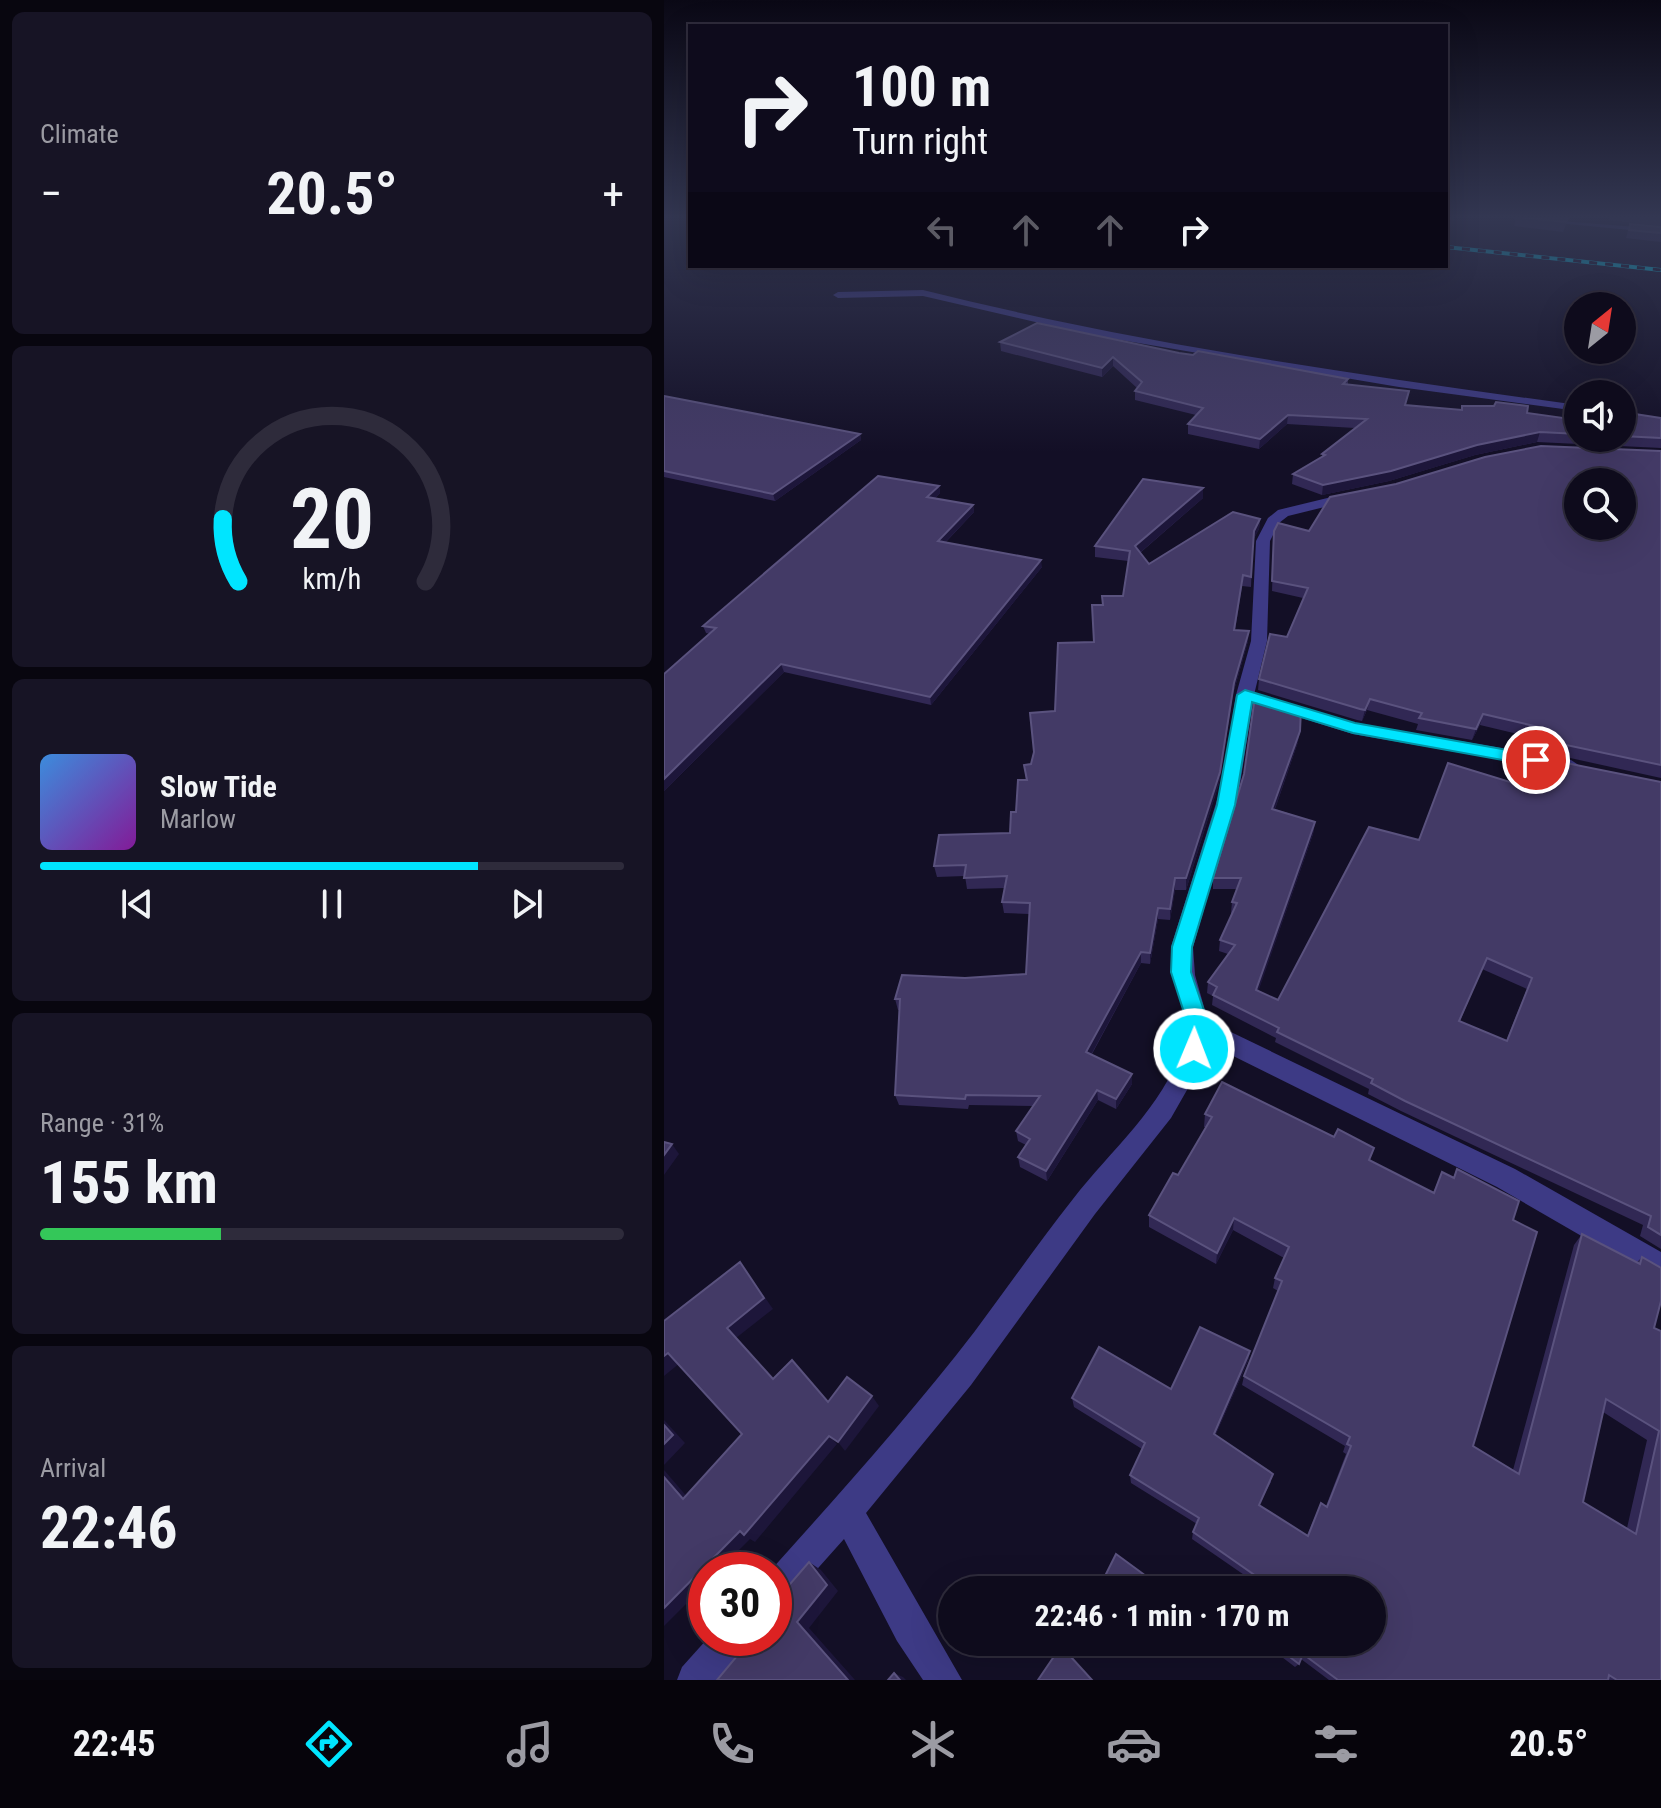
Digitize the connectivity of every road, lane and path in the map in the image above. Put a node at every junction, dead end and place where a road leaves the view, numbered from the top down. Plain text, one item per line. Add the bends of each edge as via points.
1 (932, 295) edge
2 (1564, 406) edge
3 (1379, 490) edge
4 (1245, 695) junction
5 (1586, 769) edge
6 (1199, 1028) junction
7 (1661, 1268) edge
8 (847, 1511) junction
9 (792, 1572) edge
10 (716, 1656) edge
11 (695, 1680) edge
12 (944, 1680) edge

1 - 2 street via 1091,332
3 - 4 street via 1294,508 1273,521 1263,541 1259,641
4 - 5 street via 1353,728
4 - 6 street via 1229,795 1182,947 1181,972
6 - 7 street via 1506,1178
6 - 8 street via 1169,1099 984,1344
8 - 9 street
8 - 12 street
10 - 11 street

